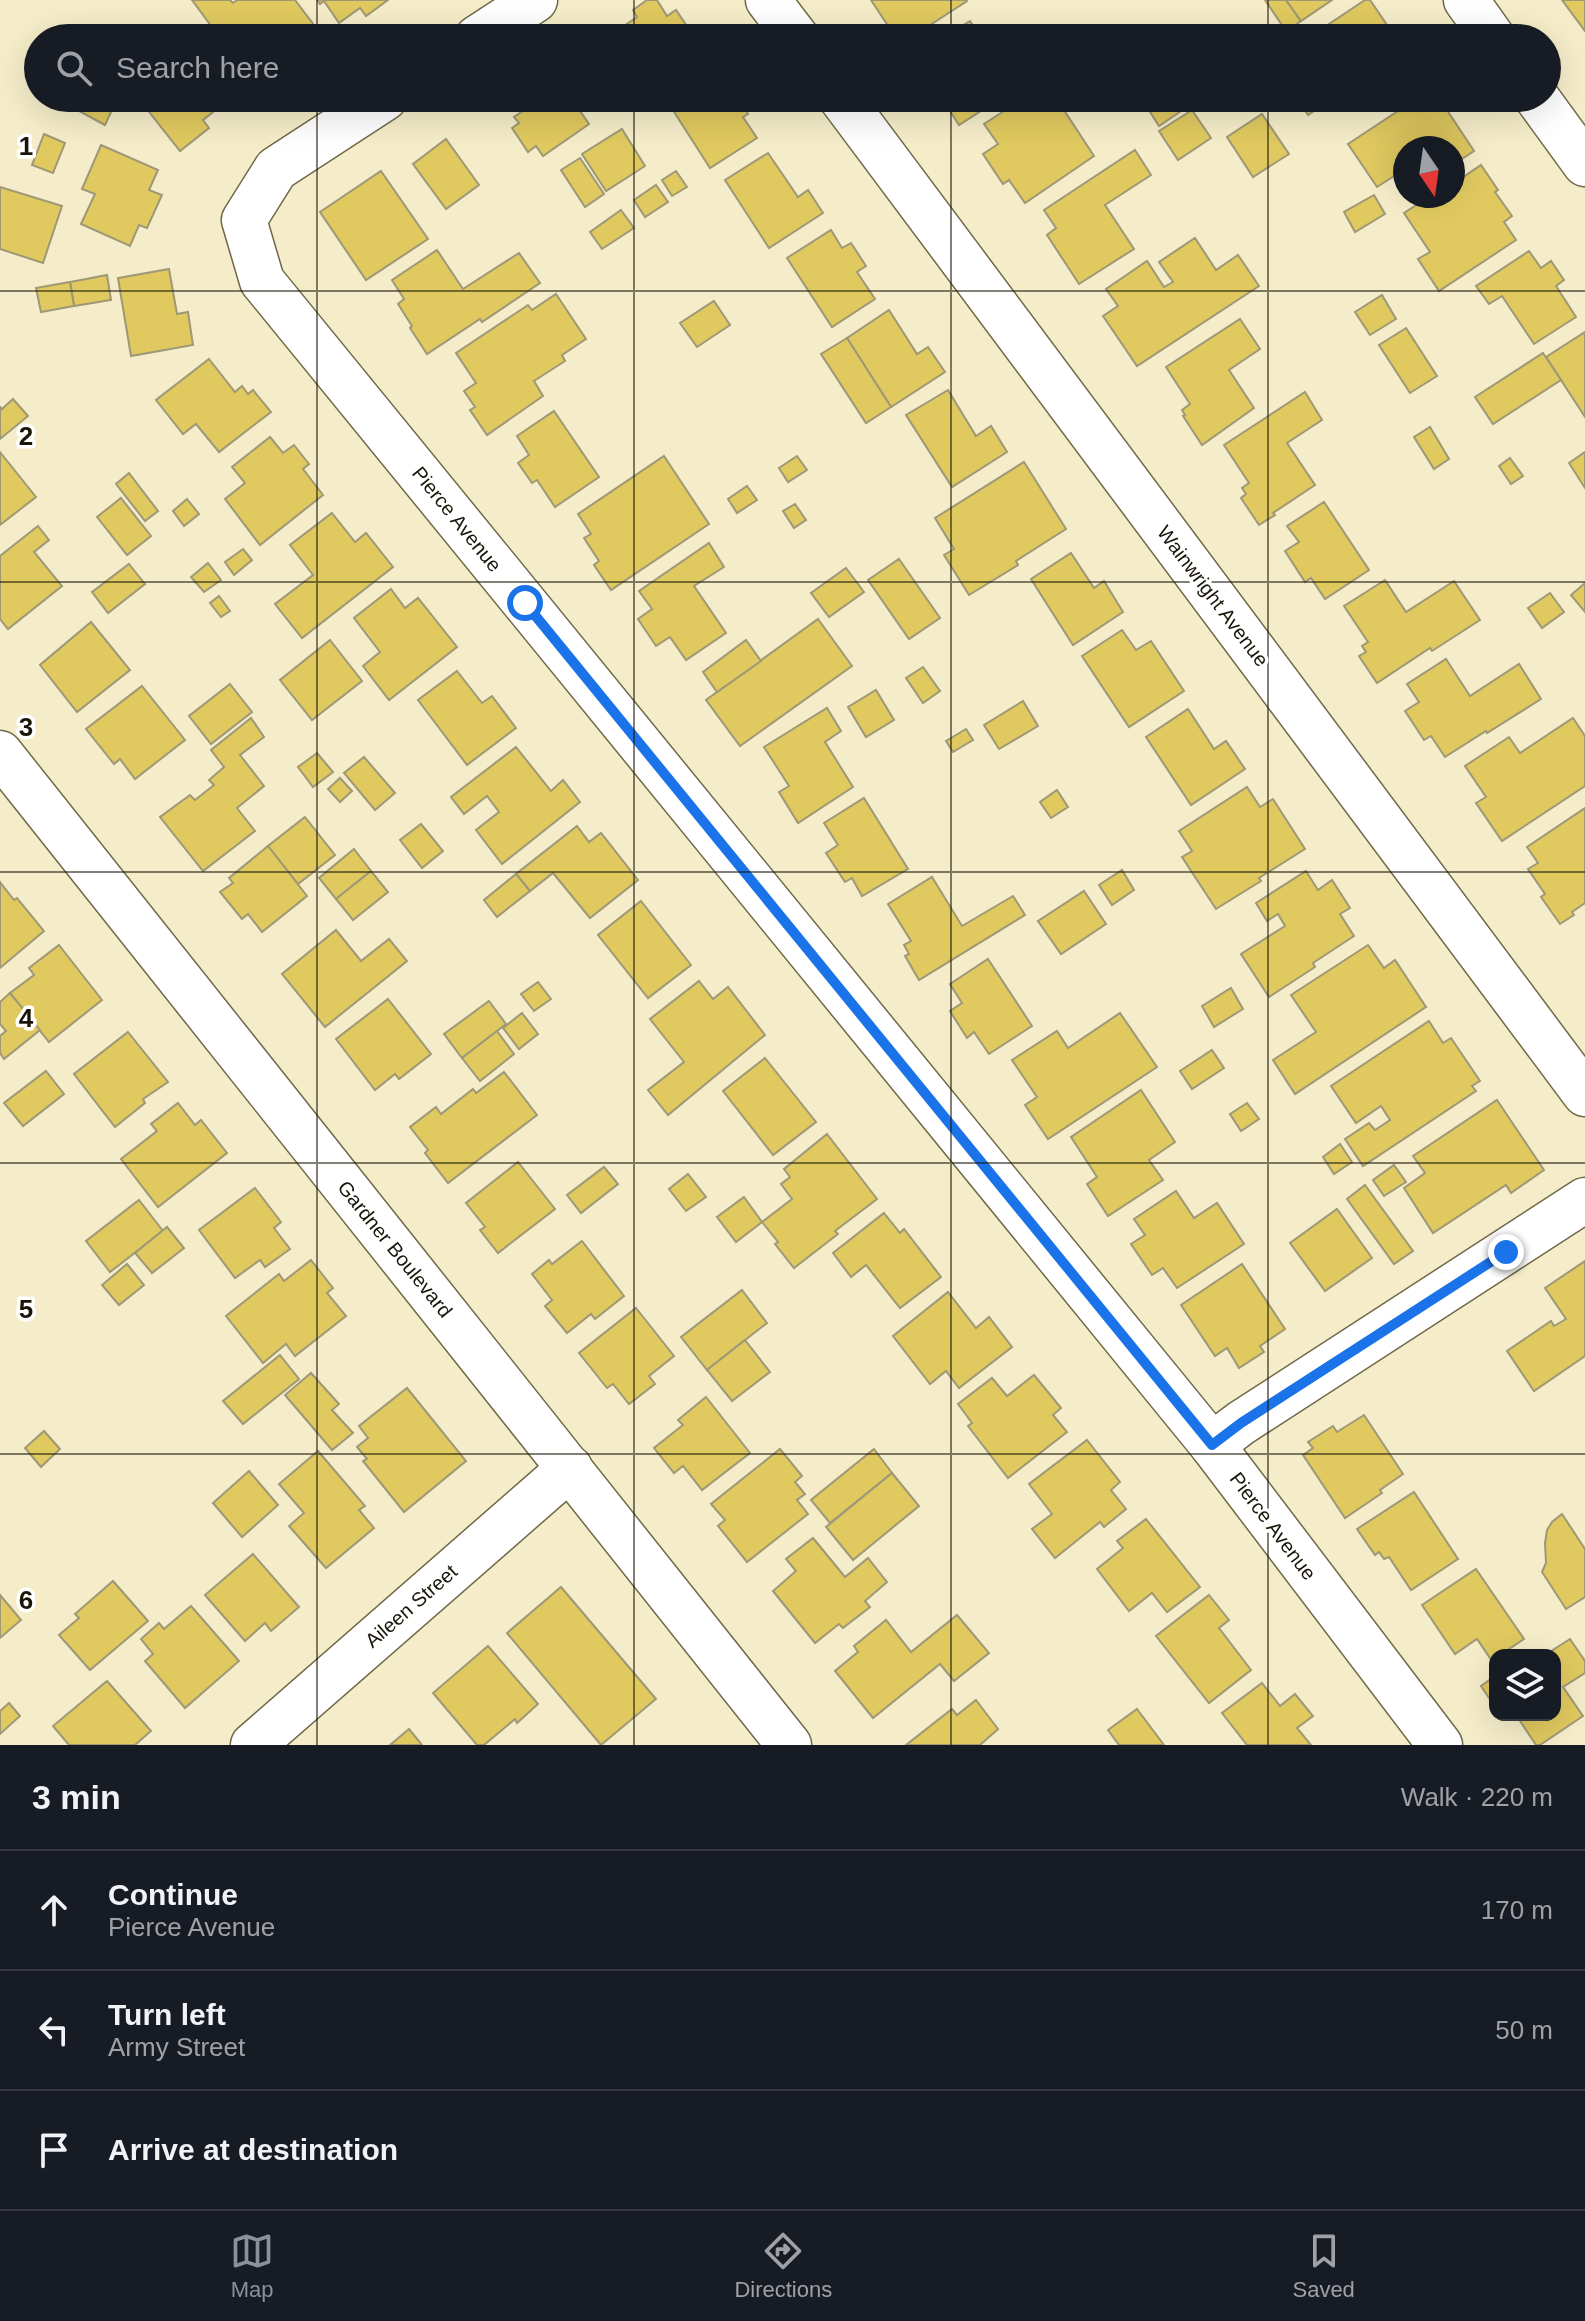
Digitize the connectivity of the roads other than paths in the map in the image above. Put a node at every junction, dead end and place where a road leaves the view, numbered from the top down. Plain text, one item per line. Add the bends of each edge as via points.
1 (535, 0) edge
2 (768, 0) edge
3 (1466, 0) edge
4 (498, 24) edge
5 (786, 24) edge
6 (1483, 24) edge
7 (364, 112) edge
8 (851, 112) edge
9 (1547, 112) edge
10 (1585, 164) edge
11 (0, 753) edge
12 (1585, 1094) edge
13 (1585, 1200) edge
14 (1212, 1445) junction
15 (570, 1468) junction
16 (253, 1745) edge
17 (789, 1745) edge
18 (1440, 1745) edge

1 - 4 street
2 - 5 street
3 - 6 street
7 - 14 street, Pierce Avenue via 276,169 244,220 262,281
8 - 12 street, Wainwright Avenue
9 - 10 street
11 - 15 street, Gardner Boulevard
13 - 14 street
14 - 18 street, Pierce Avenue
15 - 16 street, Aileen Street
15 - 17 street, Gardner Boulevard

